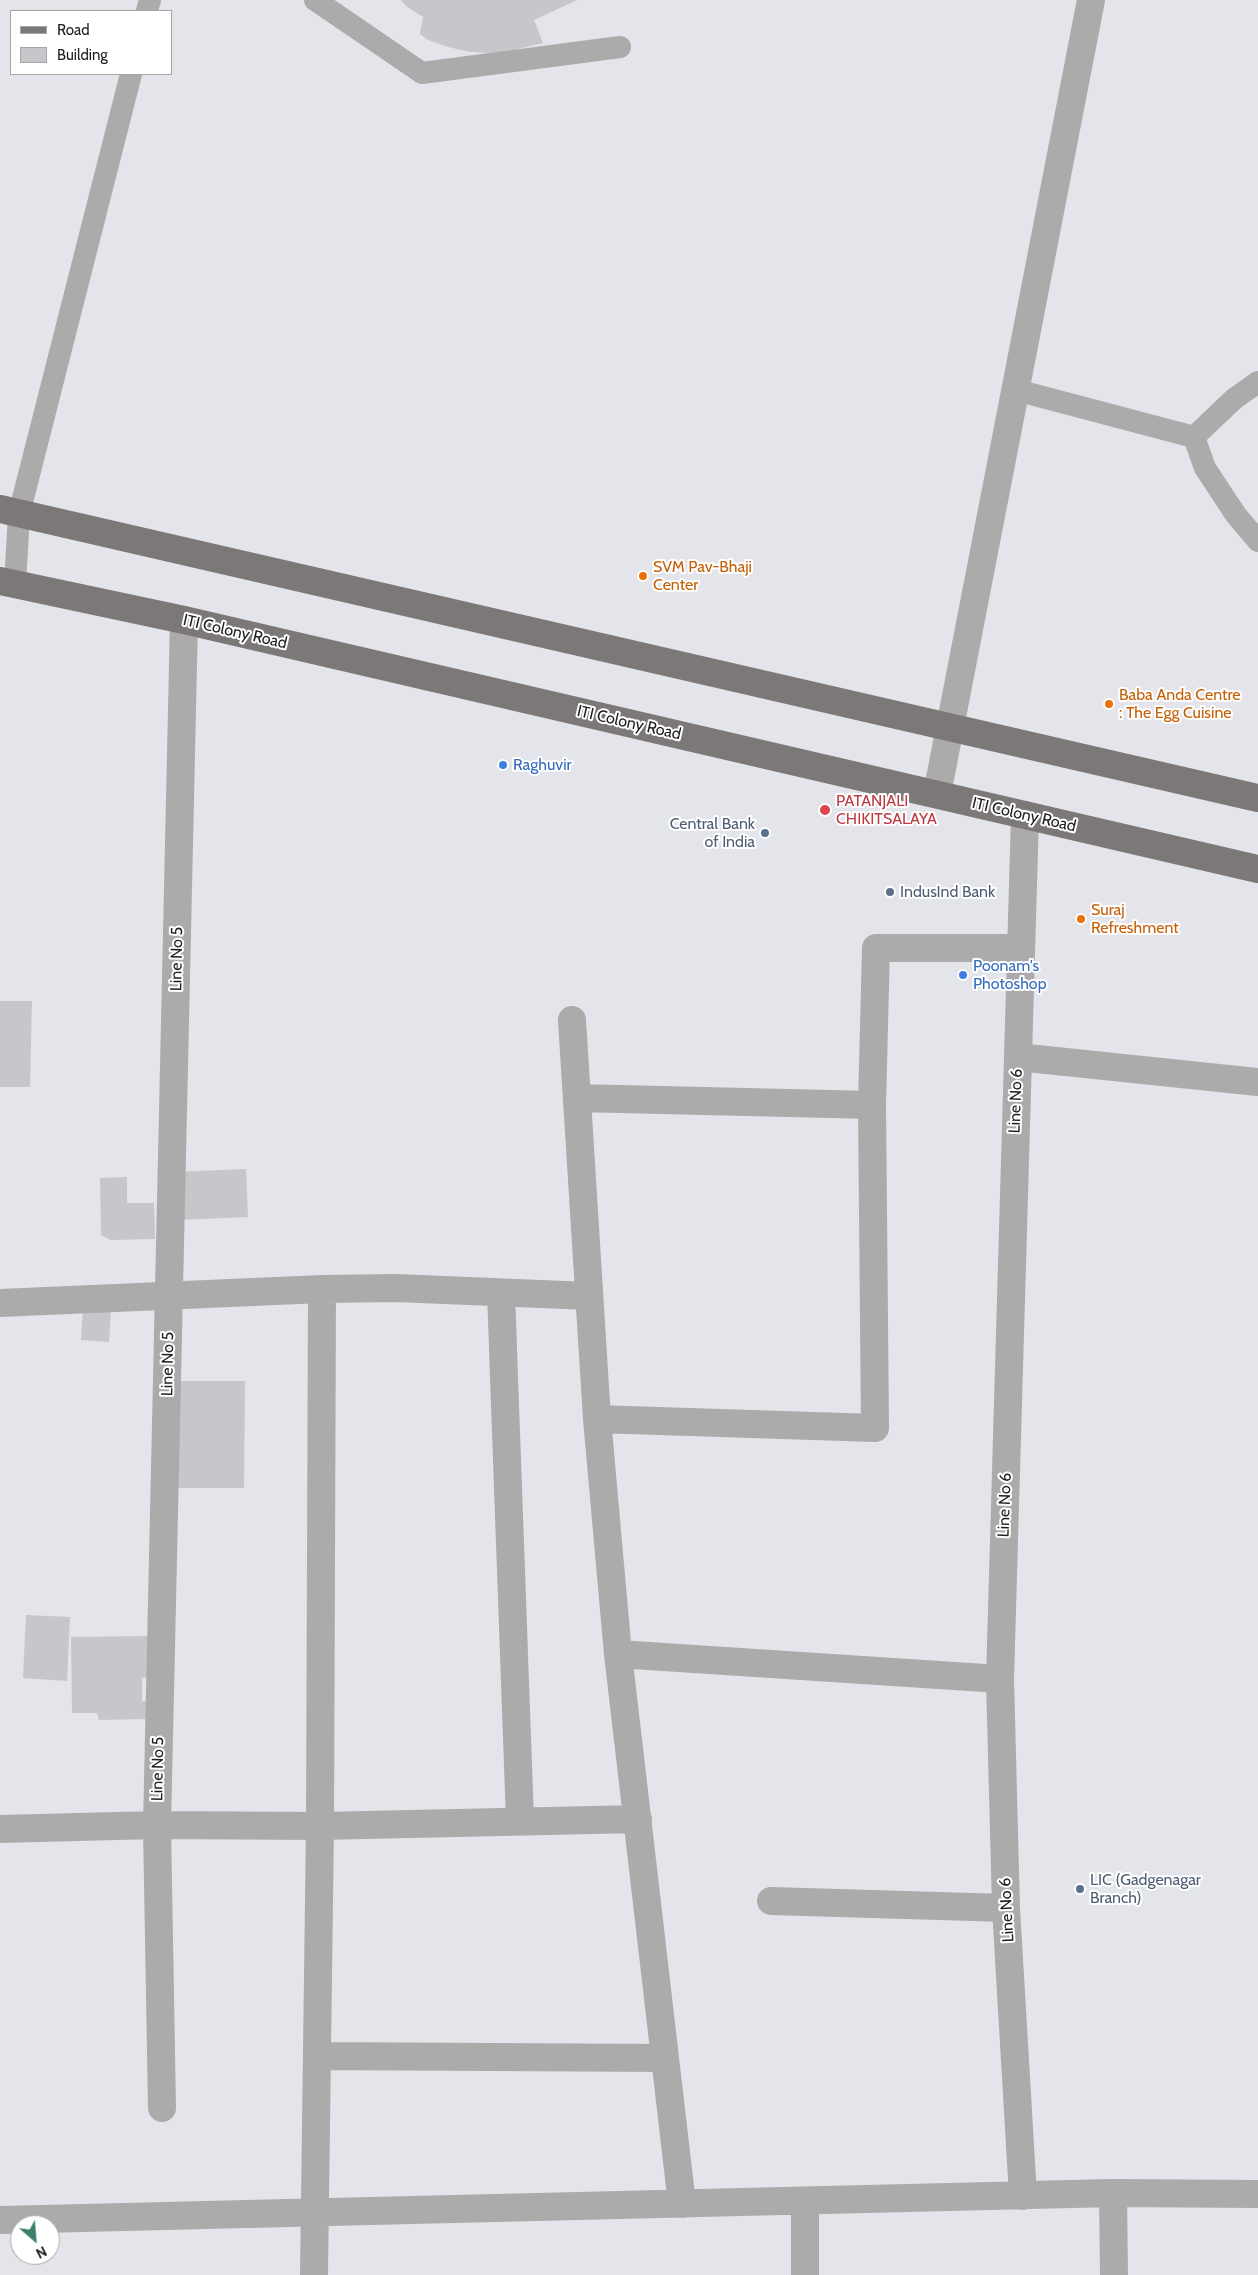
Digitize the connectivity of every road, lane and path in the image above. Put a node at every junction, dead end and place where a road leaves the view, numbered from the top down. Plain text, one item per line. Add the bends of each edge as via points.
1 (315, 0) edge
2 (1091, 0) edge
3 (620, 47) dead end
4 (131, 75) edge
5 (1258, 382) edge
6 (1016, 390) junction
7 (1194, 437) junction
8 (9, 511) edge
9 (1258, 540) edge
10 (8, 583) edge
11 (184, 620) junction
12 (951, 728) junction
13 (937, 794) junction
14 (1258, 798) edge
15 (1025, 815) junction
16 (1258, 869) edge
17 (1021, 948) junction
18 (572, 1020) dead end
19 (1018, 1057) junction
20 (1258, 1082) edge
21 (576, 1098) junction
22 (872, 1105) junction
23 (322, 1289) junction
24 (502, 1293) junction
25 (170, 1295) junction
26 (588, 1296) junction
27 (0, 1303) edge
28 (597, 1419) junction
29 (618, 1654) junction
30 (1000, 1679) junction
31 (638, 1819) junction
32 (520, 1821) junction
33 (157, 1825) junction
34 (320, 1826) junction
35 (0, 1829) edge
36 (771, 1902) dead end
37 (1006, 1908) junction
38 (317, 2056) junction
39 (665, 2058) junction
40 (162, 2108) dead end
41 (1113, 2193) junction
42 (1258, 2194) edge
43 (1024, 2196) junction
44 (805, 2202) junction
45 (682, 2204) junction
46 (315, 2212) junction
47 (0, 2220) edge
48 (314, 2275) edge
49 (805, 2275) edge
50 (1114, 2275) edge

1 - 3 lane via 422,73
2 - 6 street
4 - 8 lane
5 - 7 lane via 1234,399
6 - 7 lane
6 - 12 street
7 - 9 lane via 1205,468 1236,515
8 - 10 lane
8 - 12 main road
10 - 11 main road, ITI Colony Road
11 - 13 main road, ITI Colony Road
11 - 25 street, Line No 5
12 - 13 street
12 - 14 main road
13 - 15 main road, ITI Colony Road
15 - 16 main road, ITI Colony Road
15 - 17 street, Line No 6
17 - 19 street, Line No 6
17 - 22 street via 876,948
18 - 21 street
19 - 20 street
19 - 30 street, Line No 6
21 - 22 street
21 - 26 street
22 - 28 street via 875,1428
23 - 24 street via 396,1288
23 - 25 street
23 - 34 street
24 - 26 street
24 - 32 street
25 - 27 street
25 - 33 street, Line No 5
26 - 28 street
28 - 29 street
29 - 30 street
29 - 31 street
30 - 37 street, Line No 6
31 - 32 street
31 - 39 street
32 - 34 street
33 - 34 street
33 - 35 street
33 - 40 street, Line No 5
34 - 38 street
36 - 37 street
37 - 43 street, Line No 6
38 - 39 street
38 - 46 street
39 - 45 street
41 - 42 street
41 - 43 street
41 - 50 street
43 - 44 street
44 - 45 street
44 - 49 street
45 - 46 street
46 - 47 street
46 - 48 street

